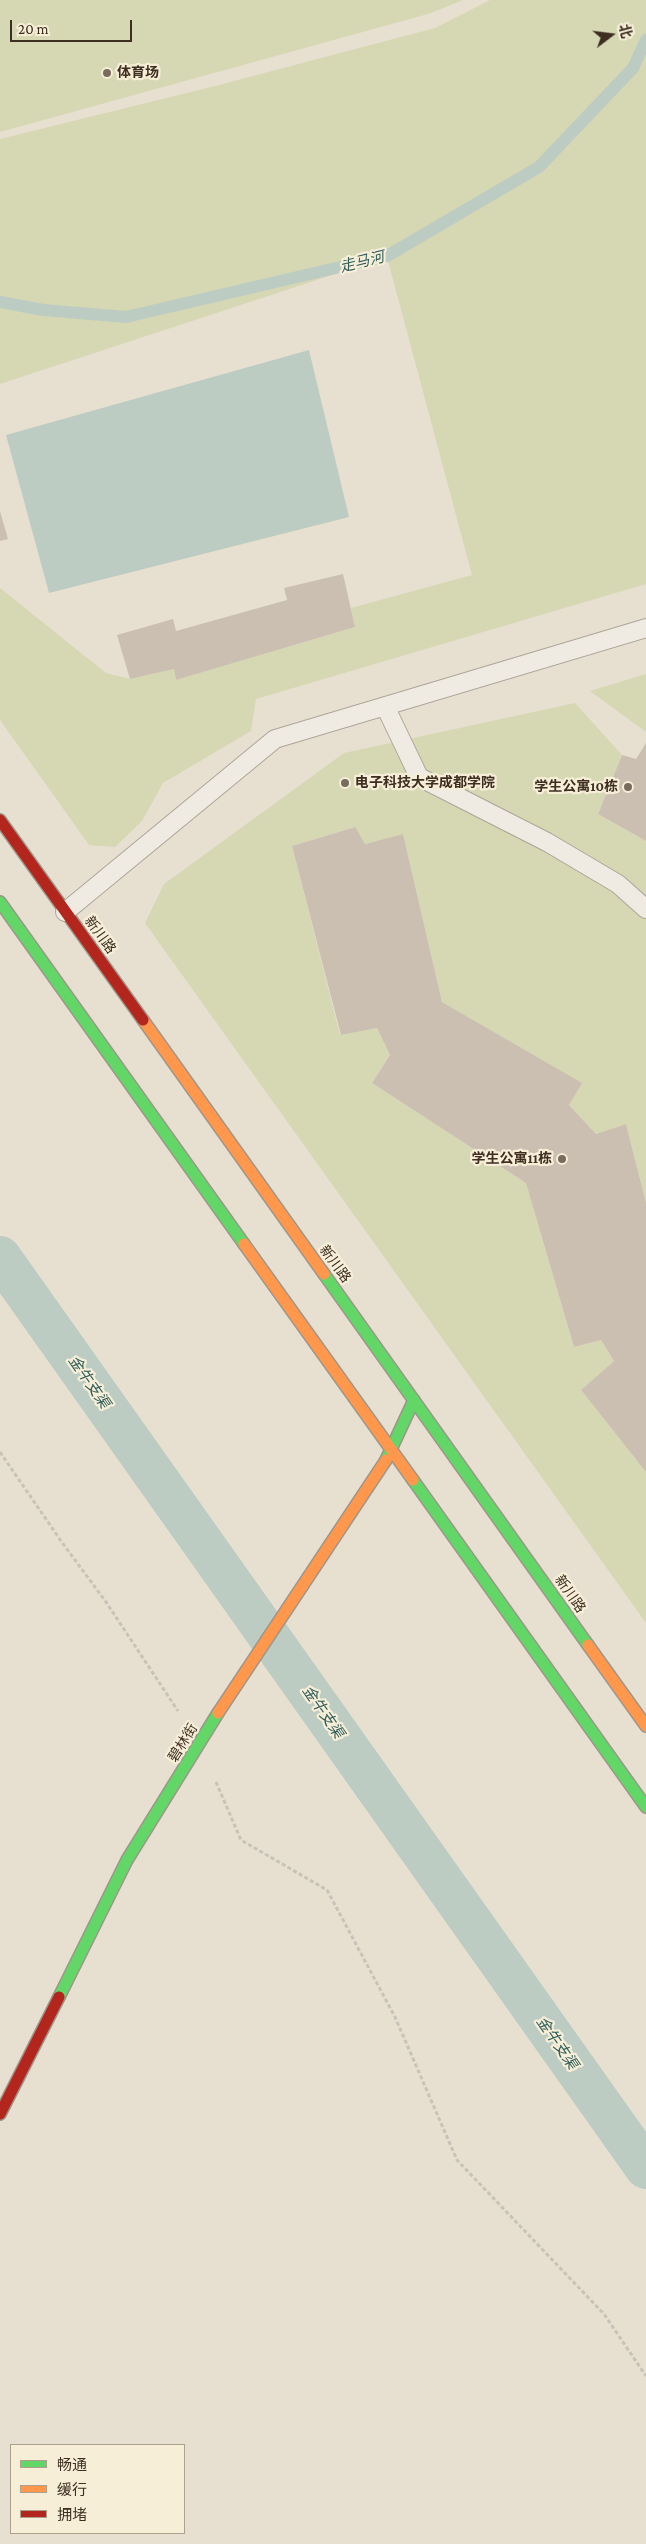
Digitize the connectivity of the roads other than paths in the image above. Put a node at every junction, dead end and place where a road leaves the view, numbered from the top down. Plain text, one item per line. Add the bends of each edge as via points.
1 (646, 628) edge
2 (386, 706) junction
3 (0, 820) edge
4 (0, 902) edge
5 (646, 909) edge
6 (65, 912) junction
7 (414, 1400) junction
8 (392, 1451) junction
9 (646, 1726) edge
10 (646, 1807) edge
11 (0, 2114) edge

1 - 2 lane
2 - 5 lane via 419,776 547,842 618,884
2 - 6 lane via 275,739
3 - 6 main road, 新川路
4 - 8 main road
6 - 7 main road, 新川路
7 - 8 main road, 碧林街
7 - 9 main road, 新川路
8 - 10 main road
8 - 11 main road, 碧林街 via 242,1674 127,1860

